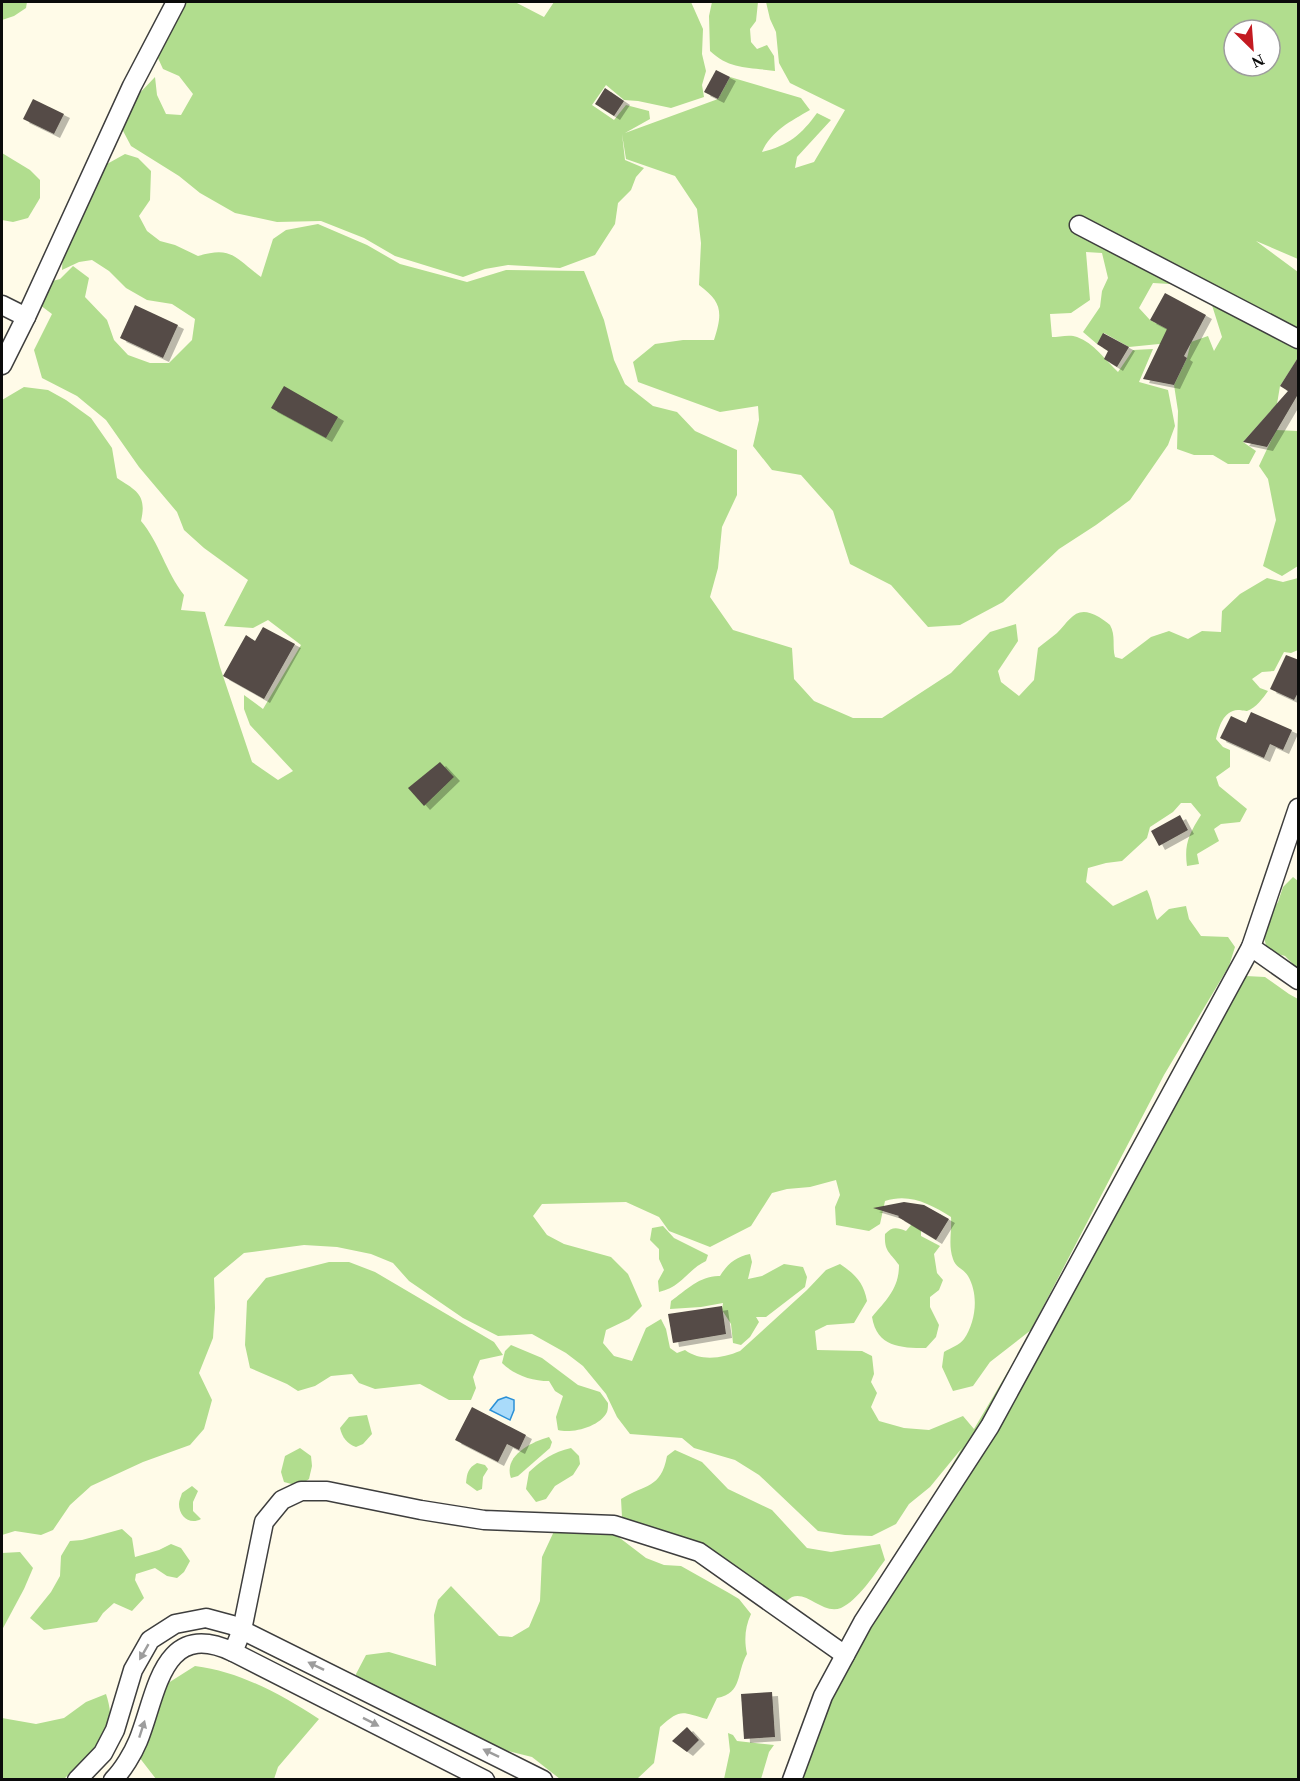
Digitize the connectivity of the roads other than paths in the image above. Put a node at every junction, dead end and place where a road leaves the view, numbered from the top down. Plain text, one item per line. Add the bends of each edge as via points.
1 (176, 2) edge
2 (1079, 225) dead end
3 (2, 305) edge
4 (26, 317) junction
5 (1299, 339) edge
6 (2, 365) edge
7 (1299, 808) edge
8 (1251, 947) junction
9 (1299, 980) edge
10 (242, 1630) junction
11 (233, 1652) junction
12 (845, 1655) junction
13 (77, 1779) edge
14 (113, 1779) edge
15 (485, 1779) edge
16 (543, 1779) edge
17 (792, 1779) edge

1 - 4 street via 132,86
2 - 5 street
3 - 4 street
4 - 6 street
7 - 8 street
8 - 9 street
8 - 12 street via 990,1426 862,1622
10 - 11 street
10 - 12 street via 264,1522 282,1500 301,1491 327,1491 484,1520 614,1525 699,1552
10 -> 13 street via 206,1618 175,1624 150,1640 134,1670 115,1730 103,1753
16 -> 10 street
14 -> 11 street via 138,1742 165,1664 181,1649 200,1643
11 -> 15 street
12 - 17 street via 823,1696

